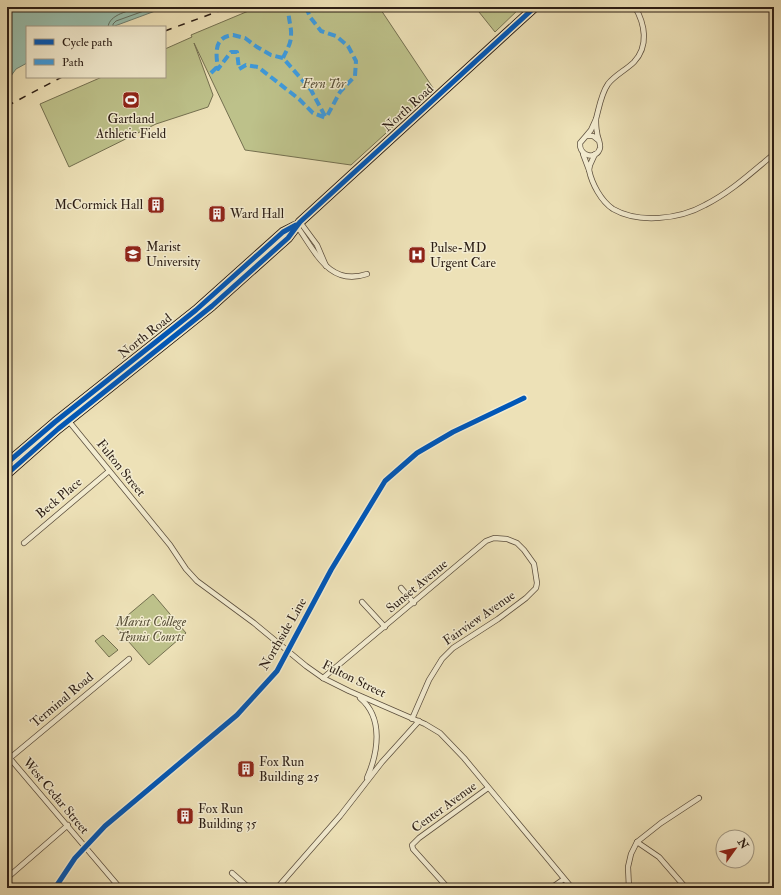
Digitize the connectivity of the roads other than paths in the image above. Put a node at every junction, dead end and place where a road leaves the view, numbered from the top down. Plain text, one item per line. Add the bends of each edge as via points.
1 (535, 7) edge
2 (635, 7) edge
3 (596, 119) junction
4 (586, 136) junction
5 (598, 140) junction
6 (583, 152) junction
7 (595, 154) junction
8 (774, 154) edge
9 (589, 170) junction
10 (298, 224) junction
11 (367, 274) dead end
12 (66, 418) junction
13 (7, 464) edge
14 (109, 471) junction
15 (7, 474) edge
16 (24, 542) dead end
17 (529, 556) joint
18 (401, 588) dead end
19 (362, 602) dead end
20 (414, 603) junction
21 (385, 627) junction
22 (129, 659) dead end
23 (323, 678) junction
24 (352, 693) junction
25 (412, 719) junction
26 (419, 721) junction
27 (8, 757) edge
28 (488, 788) junction
29 (360, 792) junction
30 (699, 798) dead end
31 (68, 825) junction
32 (637, 842) junction
33 (232, 873) dead end
34 (7, 878) edge
35 (564, 879) junction
36 (120, 888) edge
37 (249, 888) edge
38 (277, 888) edge
39 (448, 888) edge
40 (551, 888) edge
41 (572, 888) edge
42 (629, 888) edge
43 (686, 888) edge

1 - 10 highway, North Road
2 - 3 street via 643,23 644,42 634,62 607,84
3 - 4 street
3 - 5 street
4 - 5 street via 593,136
4 - 6 street via 580,143
5 - 7 street via 600,146
6 - 7 street via 588,156
6 - 9 street
7 - 9 street
8 - 9 street via 712,202 688,212 663,217 635,216 613,208 599,193
10 - 11 street via 320,261 334,272 346,277
10 - 12 highway, North Road via 288,238 212,306
12 - 13 highway, North Road
12 - 14 street, Fulton Street
12 - 15 highway, North Road
14 - 16 street, Beck Place
14 - 23 street, Fulton Street via 170,544 193,578
17 - 20 street, Sunset Avenue via 517,543 507,539 494,538 486,541
17 - 25 street, Fairview Avenue via 536,572 536,588 498,619 453,648 442,659 429,680
18 - 20 street
19 - 21 street
20 - 21 street, Sunset Avenue
21 - 23 street, Sunset Avenue
22 - 27 street, Terminal Road
23 - 24 street, Fulton Street
24 - 25 street, Fulton Street
24 - 29 street via 368,706 377,732 374,759
25 - 26 street, Fulton Street
26 - 28 street, Fulton Street via 444,736
26 - 29 street via 382,762
27 - 31 street, West Cedar Street
28 - 35 street, Fulton Street
28 - 39 street, Center Avenue via 413,845 413,849
29 - 38 street
30 - 32 street
31 - 34 street
31 - 36 street, West Cedar Street
32 - 42 street via 628,867
32 - 43 street via 659,857
33 - 37 street
35 - 40 street
35 - 41 street, Fulton Street

